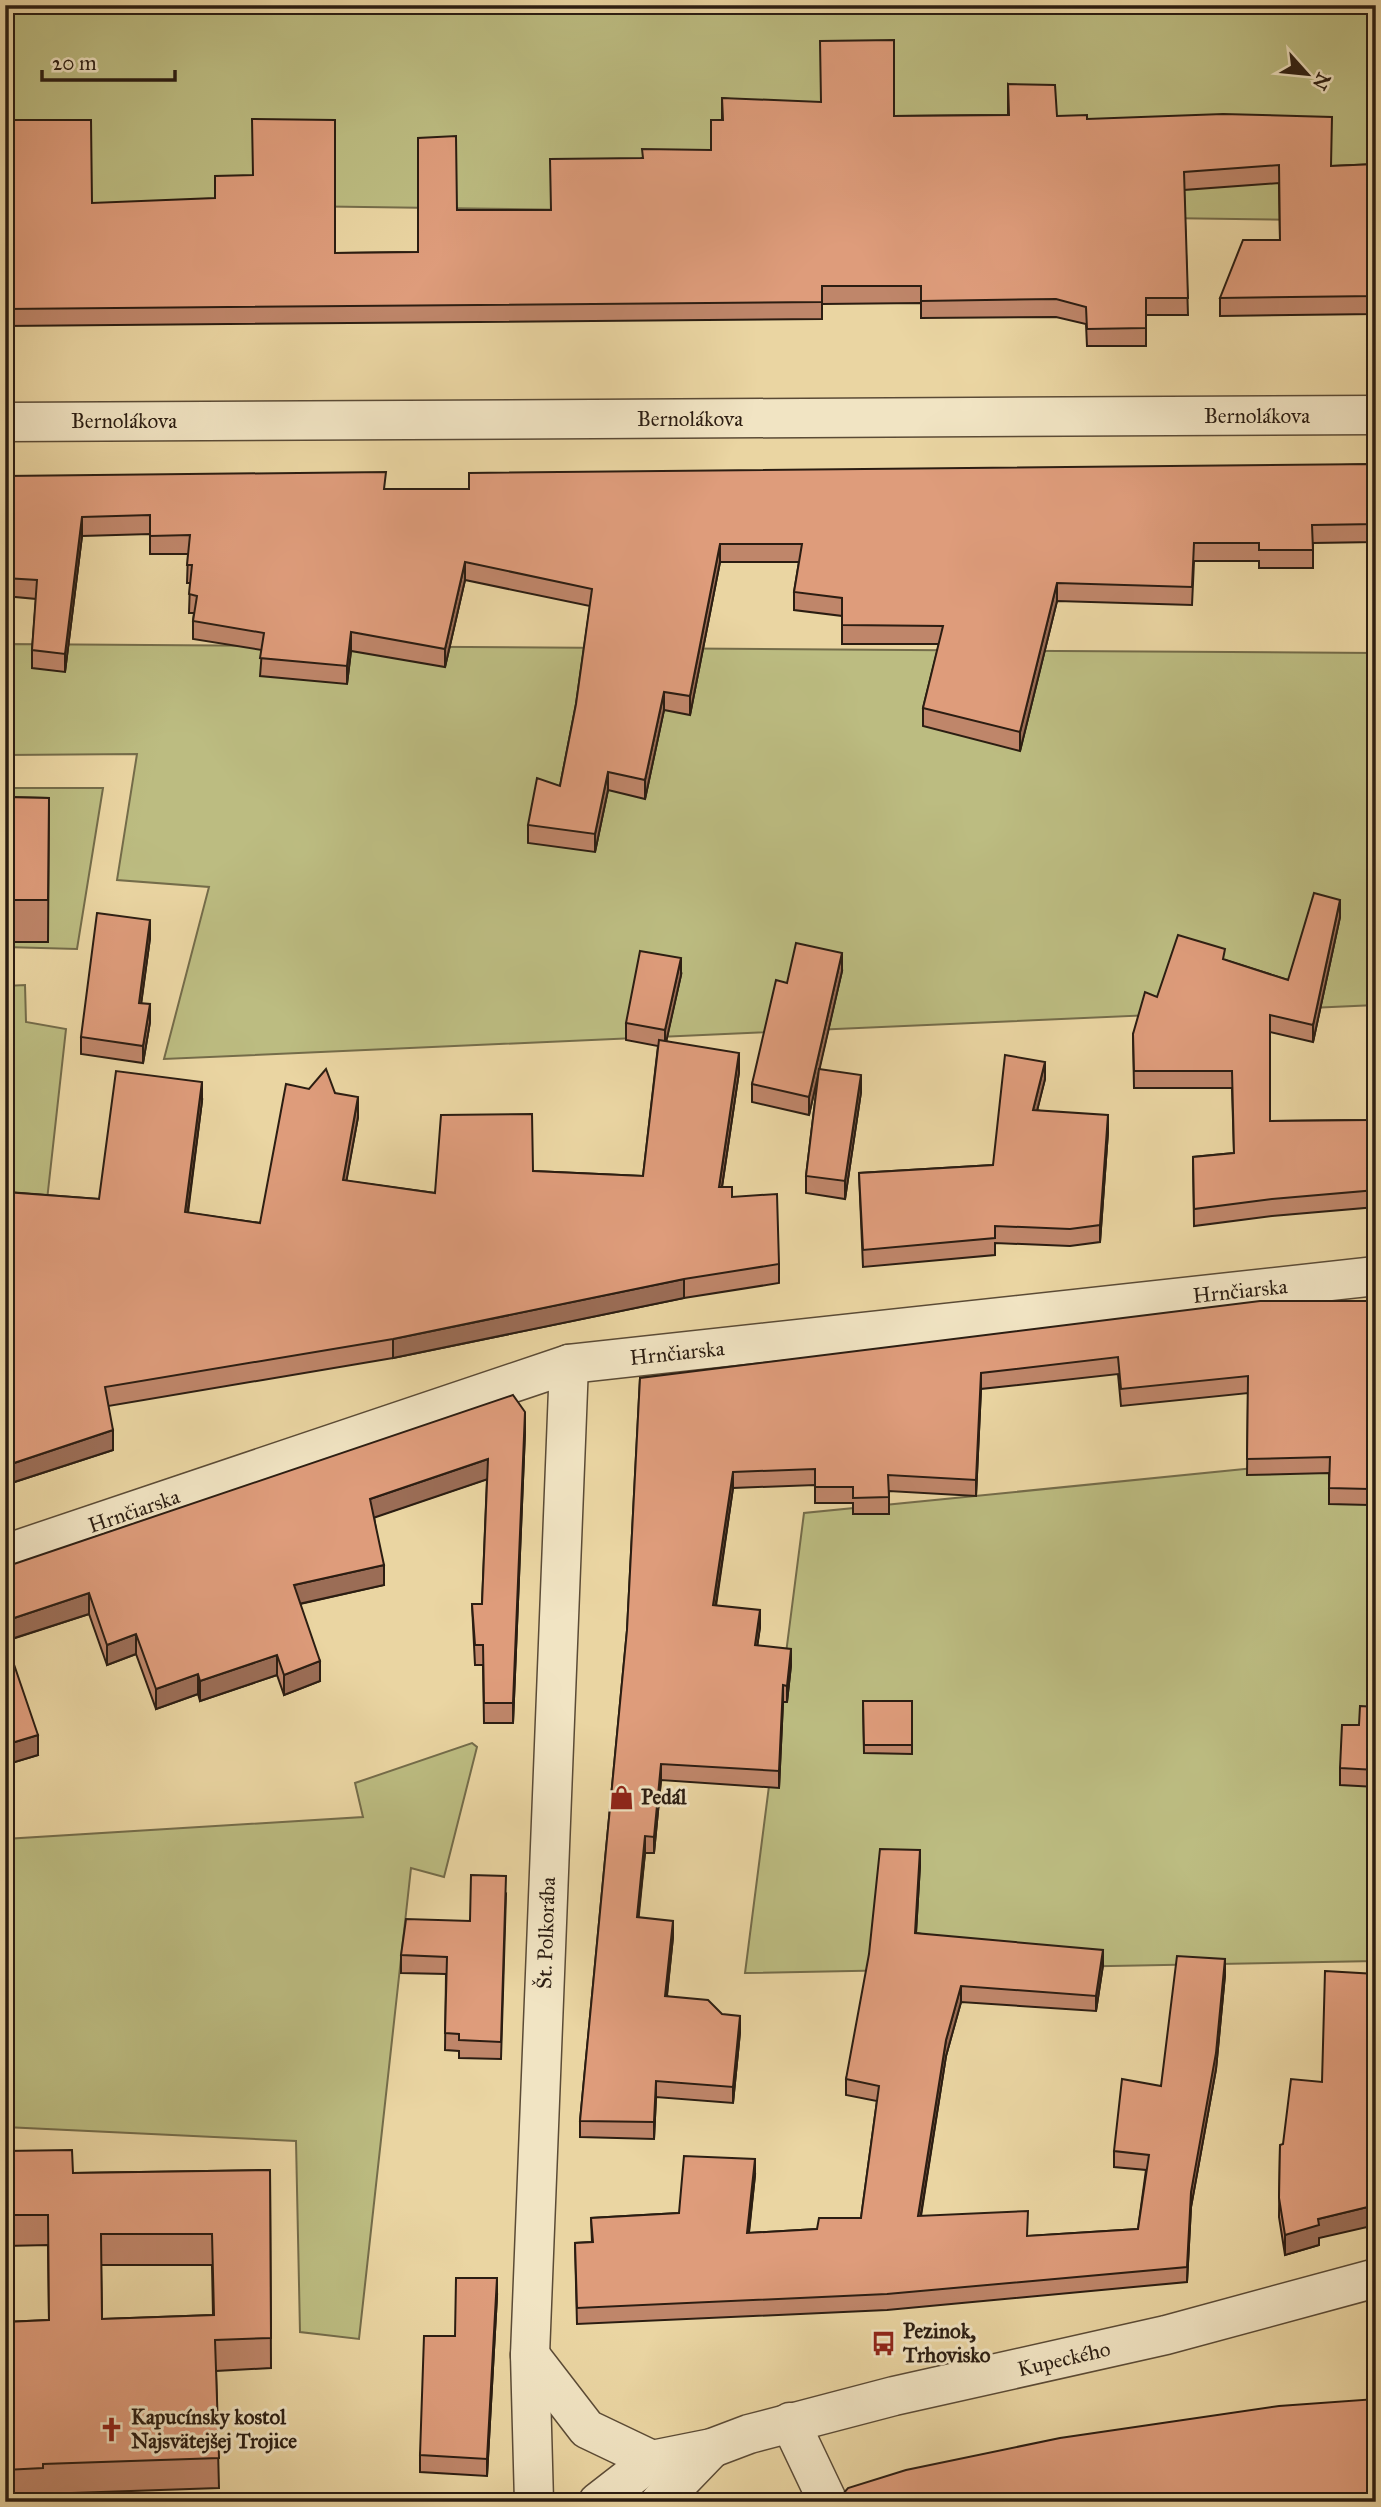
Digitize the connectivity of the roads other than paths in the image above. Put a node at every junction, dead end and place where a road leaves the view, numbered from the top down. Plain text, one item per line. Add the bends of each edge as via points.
1 (1376, 415) edge
2 (5, 422) edge
3 (1376, 1276) edge
4 (569, 1364) junction
5 (5, 1554) edge
6 (1376, 2278) edge
7 (530, 2355) junction
8 (790, 2422) junction
9 (712, 2448) junction
10 (652, 2460) junction
11 (534, 2502) edge
12 (598, 2502) edge
13 (660, 2502) edge
14 (828, 2502) edge

1 - 2 street, Bernolákova
3 - 4 street, Hrnčiarska
4 - 5 street, Hrnčiarska
4 - 7 street, Št. Polkorába
6 - 8 street, Kupeckého via 1141,2342
7 - 10 street via 587,2429
7 - 11 street, Št. Polkorába
8 - 9 street, Kupeckého
8 - 14 street
9 - 10 street, Kupeckého
9 - 13 street, Kupeckého
10 - 12 street, Kupeckého

